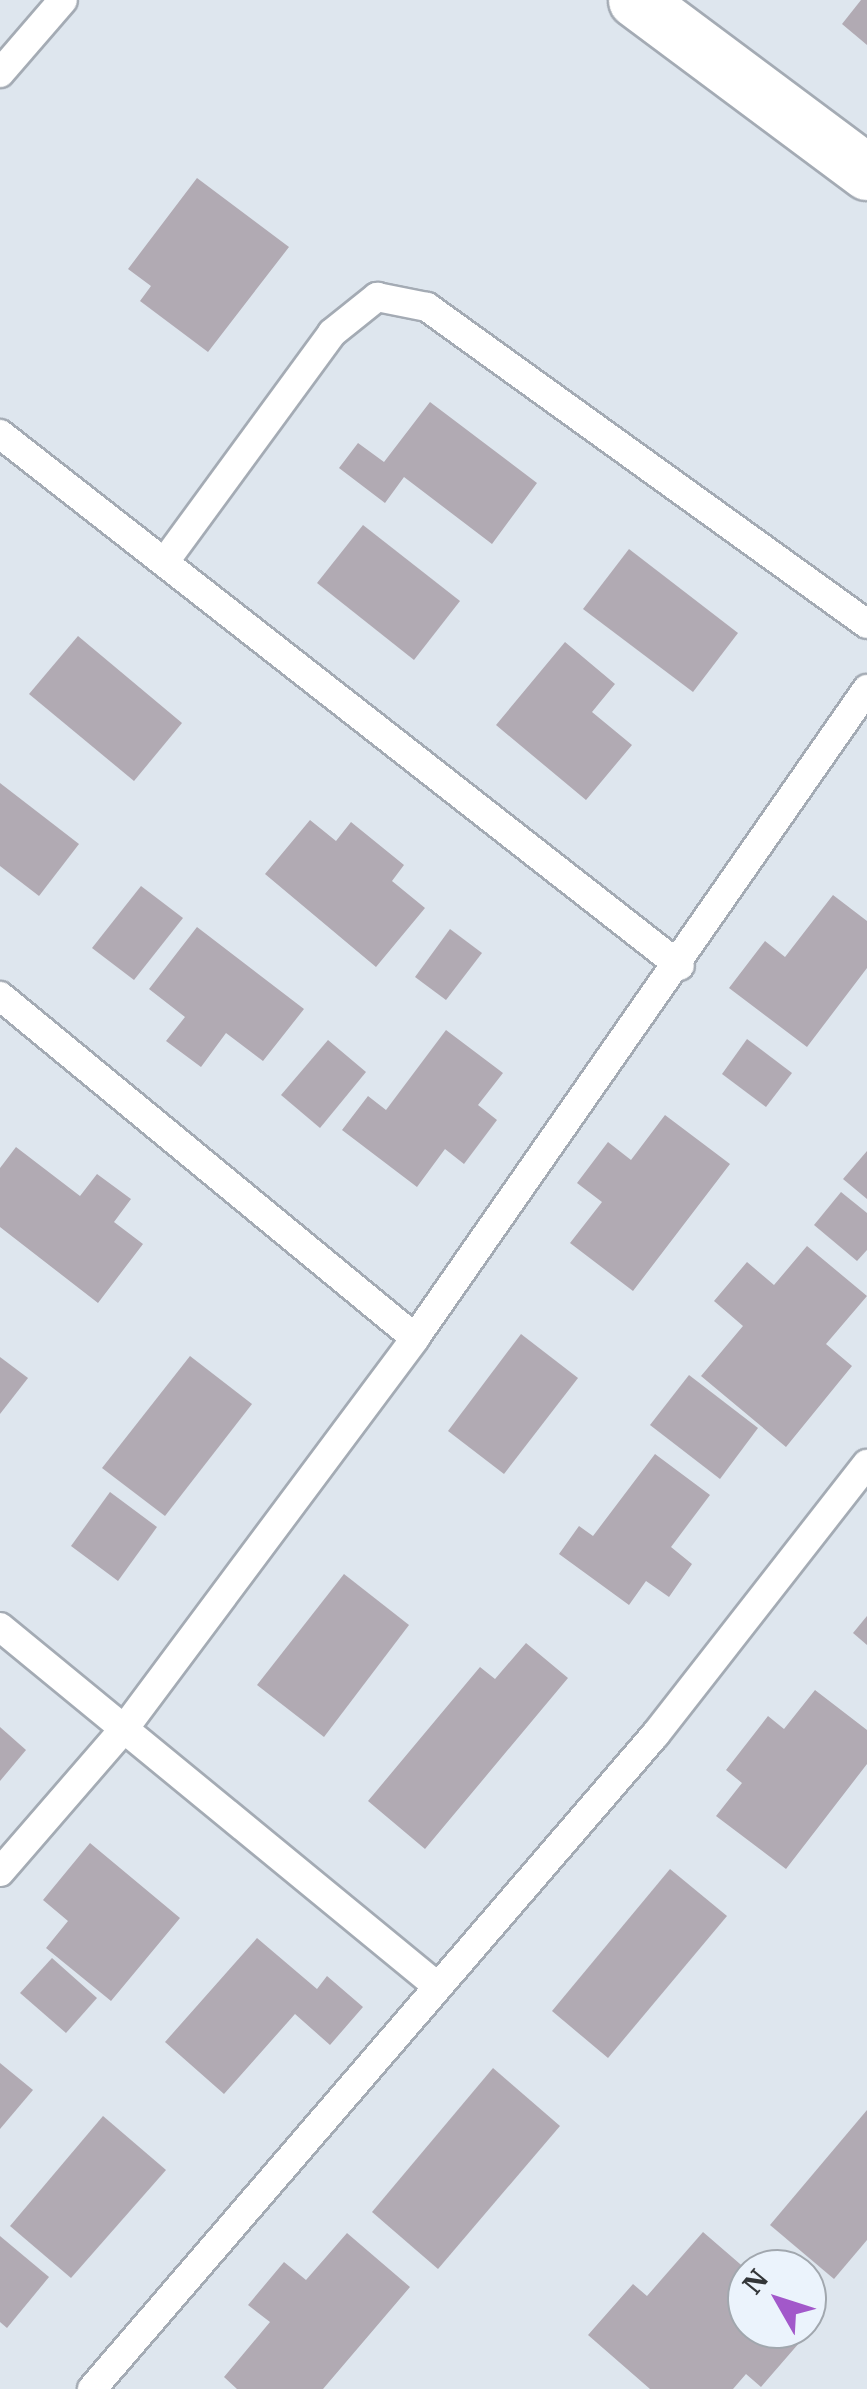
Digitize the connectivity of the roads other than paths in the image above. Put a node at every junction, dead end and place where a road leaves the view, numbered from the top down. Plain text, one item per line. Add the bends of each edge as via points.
1 (63, 0) edge
2 (636, 0) edge
3 (0, 73) edge
4 (867, 172) edge
5 (0, 434) edge
6 (166, 560) junction
7 (867, 624) edge
8 (867, 689) edge
9 (680, 966) junction
10 (0, 996) edge
11 (415, 1338) junction
12 (867, 1464) edge
13 (0, 1628) edge
14 (124, 1728) junction
15 (0, 1872) edge
16 (438, 1986) junction
17 (92, 2389) edge

1 - 3 lane
2 - 4 street
5 - 6 lane
6 - 7 lane via 332,333 376,296 427,307
6 - 9 lane
8 - 9 lane
9 - 11 lane
10 - 11 lane
11 - 14 lane
12 - 16 lane via 655,1734
13 - 14 lane
14 - 15 lane
14 - 16 lane
16 - 17 lane

